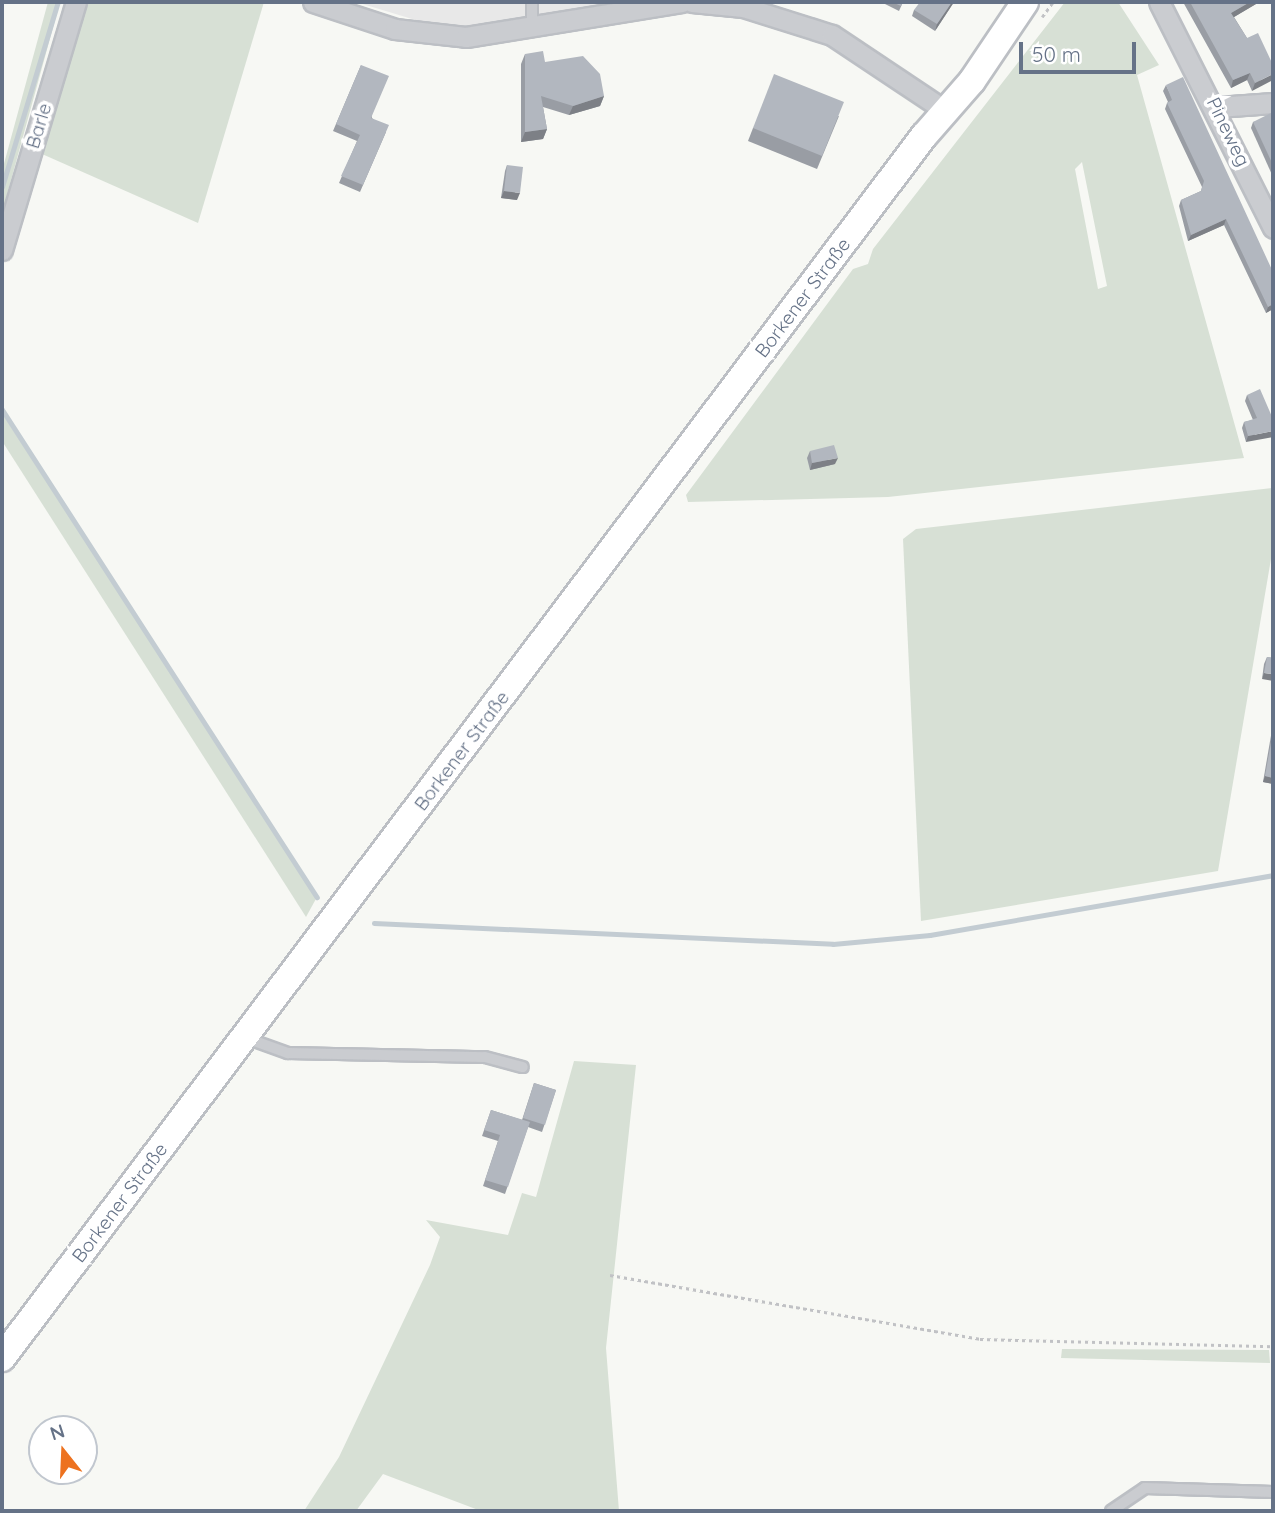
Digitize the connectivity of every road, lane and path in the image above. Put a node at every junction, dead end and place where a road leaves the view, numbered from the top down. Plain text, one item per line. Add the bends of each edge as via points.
1 (76, 2) edge
2 (313, 2) edge
3 (532, 2) edge
4 (668, 2) edge
5 (692, 2) edge
6 (1025, 2) edge
7 (1159, 2) edge
8 (532, 30) junction
9 (1273, 103) edge
10 (1217, 107) junction
11 (946, 111) junction
12 (1273, 228) edge
13 (2, 250) edge
14 (246, 1037) junction
15 (523, 1067) dead end
16 (610, 1275) dead end
17 (1273, 1346) edge
18 (2, 1358) edge
19 (1273, 1492) edge
20 (1111, 1511) edge

1 - 13 street, Barle
2 - 8 street via 433,36
3 - 8 lane
4 - 8 street
5 - 11 street via 743,7 832,35
6 - 11 main road, Borkener Straße
7 - 10 street, Pineweg
9 - 10 street
10 - 12 street, Pineweg
11 - 14 main road, Borkener Straße
14 - 15 lane via 288,1052 485,1057
14 - 18 main road, Borkener Straße
16 - 17 path via 980,1339
19 - 20 lane via 1145,1488

